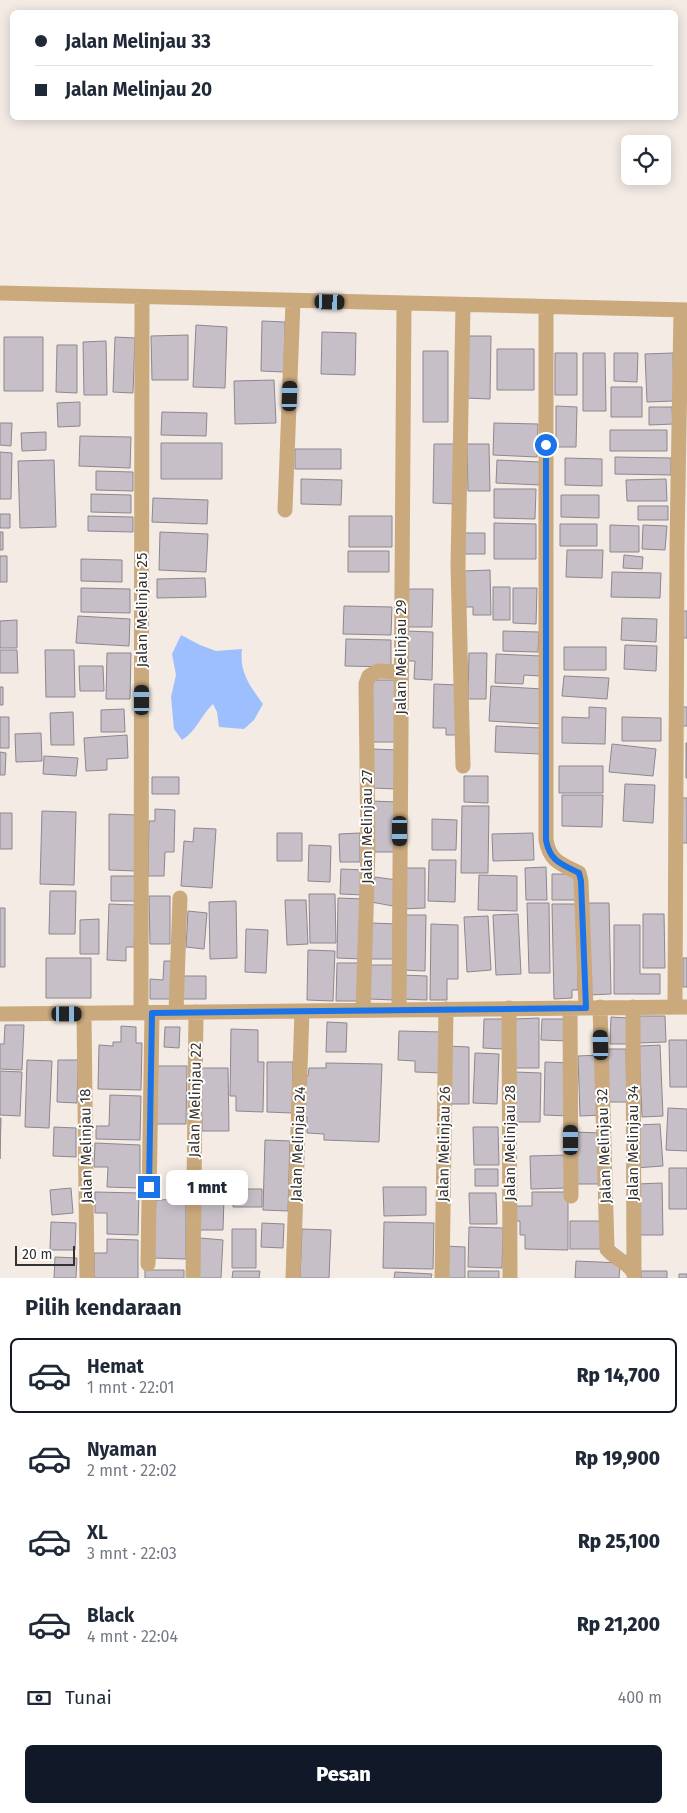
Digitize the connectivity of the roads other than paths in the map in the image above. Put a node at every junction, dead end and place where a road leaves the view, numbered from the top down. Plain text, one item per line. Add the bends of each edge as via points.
1 (0, 293) edge
2 (142, 297) junction
3 (293, 301) junction
4 (404, 304) junction
5 (463, 305) junction
6 (546, 307) junction
7 (684, 310) edge
8 (285, 510) dead end
9 (682, 545) edge
10 (400, 672) junction
11 (462, 766) dead end
12 (180, 898) dead end
13 (633, 1007) junction
14 (681, 1007) edge
15 (509, 1008) junction
16 (585, 1008) junction
17 (446, 1009) junction
18 (363, 1010) junction
19 (399, 1010) junction
20 (302, 1011) junction
21 (176, 1012) junction
22 (196, 1012) junction
23 (84, 1013) junction
24 (147, 1013) junction
25 (0, 1014) edge
26 (571, 1196) dead end
27 (148, 1264) dead end
28 (633, 1275) edge
29 (87, 1278) edge
30 (193, 1278) edge
31 (293, 1278) edge
32 (442, 1278) edge
33 (510, 1278) edge

1 - 2 street
2 - 3 street
2 - 24 street, Jalan Melinjau 25
3 - 4 street
3 - 8 street
4 - 5 street
4 - 10 street, Jalan Melinjau 29
5 - 6 street
5 - 11 street via 458,565
6 - 7 street
6 - 16 street via 546,840 553,859 579,873 581,881
7 - 9 street
9 - 14 street
10 - 18 street, Jalan Melinjau 27 via 378,671 369,676 366,684 368,848
10 - 19 street, Jalan Melinjau 29
12 - 21 street
13 - 14 street
13 - 16 street
13 - 28 street, Jalan Melinjau 34
15 - 16 street
15 - 17 street
15 - 33 street, Jalan Melinjau 28
16 - 26 street
16 - 28 street, Jalan Melinjau 32 via 608,1249 630,1267
17 - 19 street
17 - 32 street, Jalan Melinjau 26
18 - 19 street
18 - 20 street
20 - 22 street
20 - 31 street, Jalan Melinjau 24
21 - 22 street
21 - 24 street
22 - 30 street, Jalan Melinjau 22
23 - 24 street
23 - 25 street
23 - 29 street, Jalan Melinjau 18
24 - 27 street, Jalan Melinjau 25

